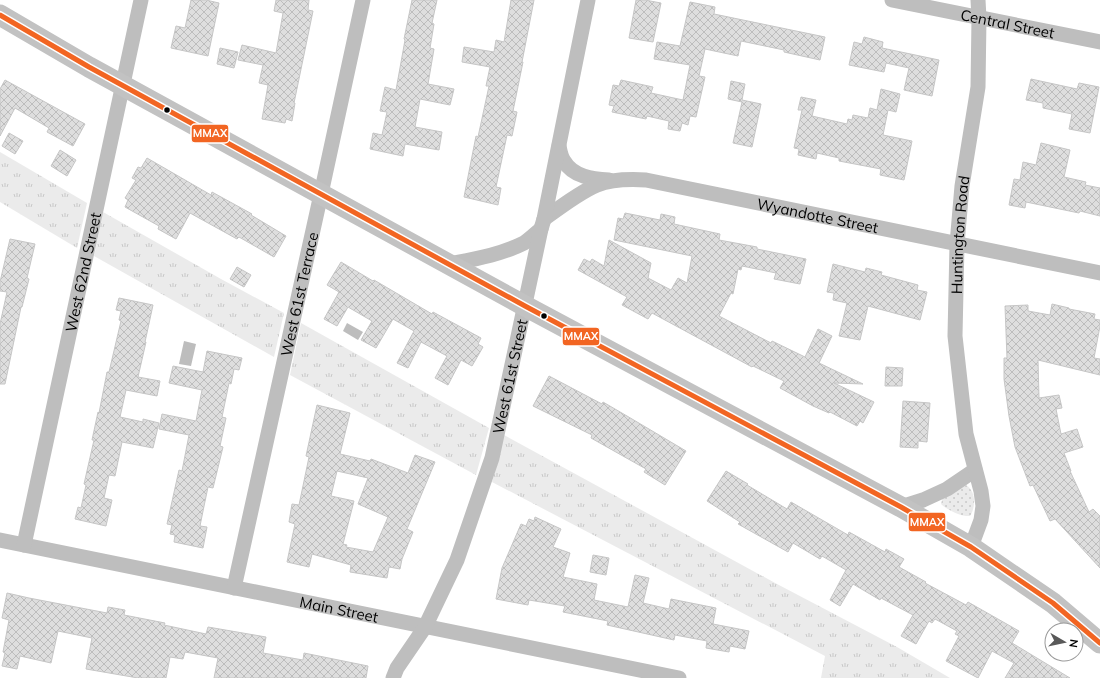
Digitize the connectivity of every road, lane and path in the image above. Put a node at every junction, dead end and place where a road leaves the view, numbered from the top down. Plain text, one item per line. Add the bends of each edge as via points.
1 (141, 0) edge
2 (363, 0) edge
3 (588, 0) edge
4 (892, 0) edge
5 (978, 0) edge
6 (0, 15) edge
7 (979, 18) junction
8 (1100, 42) edge
9 (123, 86) junction
10 (559, 146) junction
11 (616, 180) junction
12 (321, 194) junction
13 (543, 224) junction
14 (957, 244) junction
15 (449, 264) junction
16 (1100, 273) edge
17 (525, 306) junction
18 (975, 470) junction
19 (901, 507) junction
20 (0, 540) edge
21 (24, 545) junction
22 (971, 547) junction
23 (234, 588) junction
24 (425, 627) junction
25 (1100, 643) edge
26 (393, 678) edge
27 (679, 678) edge

1 - 9 street, West 62nd Street
2 - 12 street, West 61st Terrace
3 - 10 street, West 61st Street
4 - 7 street, Central Street
5 - 7 street, Huntington Road
6 - 9 main road
7 - 8 street, Central Street
7 - 14 street, Huntington Road via 978,87 962,186
9 - 12 main road
9 - 21 street, West 62nd Street
10 - 11 street via 563,161 571,170 584,177
10 - 13 street, West 61st Street
11 - 13 street, Wyandotte Street via 596,185 570,200
11 - 14 street, Wyandotte Street via 646,180
12 - 15 main road
12 - 23 street, West 61st Terrace
13 - 15 street, Wyandotte Street via 525,242 510,249
13 - 17 street, West 61st Street
14 - 16 street, Wyandotte Street
14 - 18 street, Huntington Road via 955,336 966,434
15 - 17 main road
17 - 19 main road
17 - 24 street, West 61st Street via 492,458 457,560
18 - 19 street via 947,489
18 - 22 street, Huntington Road via 982,506 981,520
19 - 22 main road
20 - 21 street, Main Street
21 - 23 street, Main Street
22 - 25 main road via 1053,603
23 - 24 street, Main Street
24 - 26 street, West 61st Street
24 - 27 street, Main Street

